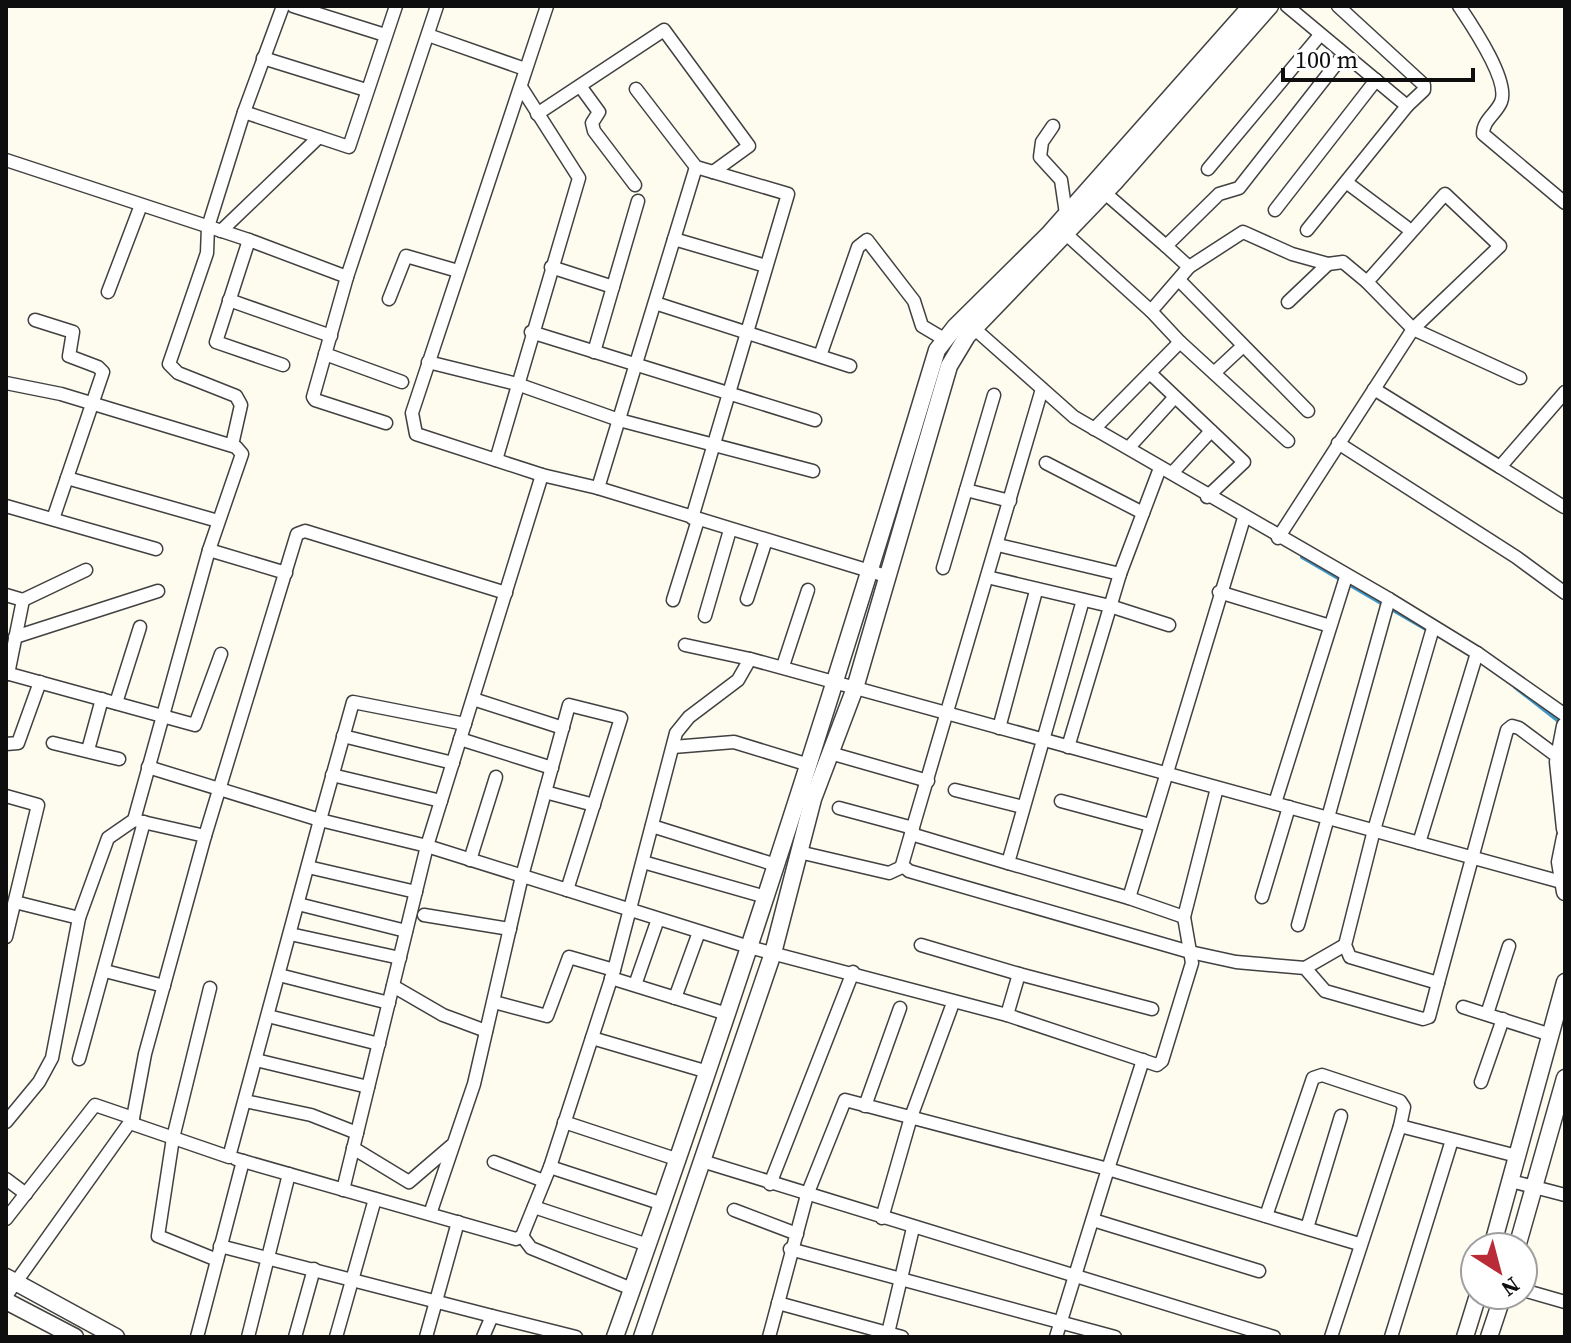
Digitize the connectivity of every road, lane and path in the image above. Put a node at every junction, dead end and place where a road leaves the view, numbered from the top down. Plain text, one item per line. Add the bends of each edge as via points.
1 (283, 6) edge
2 (293, 6) edge
3 (396, 6) edge
4 (437, 6) edge
5 (1251, 6) edge
6 (1270, 6) edge
7 (1287, 6) edge
8 (1338, 6) edge
9 (1459, 6) edge
10 (548, 9) edge
11 (385, 35) junction
12 (428, 35) junction
13 (1320, 35) junction
14 (1344, 54) junction
15 (263, 58) junction
16 (525, 69) junction
17 (1376, 80) junction
18 (580, 86) junction
19 (521, 87) junction
20 (636, 89) dead end
21 (366, 90) junction
22 (1407, 106) junction
23 (244, 112) junction
24 (537, 114) junction
25 (1053, 126) dead end
26 (319, 137) junction
27 (1135, 150) junction
28 (6, 160) edge
29 (696, 167) junction
30 (1208, 169) dead end
31 (713, 172) junction
32 (1346, 182) junction
33 (635, 185) dead end
34 (1105, 193) junction
35 (638, 201) dead end
36 (1565, 203) edge
37 (141, 205) junction
38 (1275, 210) dead end
39 (1066, 214) junction
40 (1406, 227) dead end
41 (214, 229) junction
42 (1307, 230) dead end
43 (1066, 234) junction
44 (674, 239) junction
45 (249, 240) junction
46 (1166, 246) junction
47 (1328, 264) junction
48 (766, 266) junction
49 (551, 267) junction
50 (1189, 267) junction
51 (458, 271) junction
52 (347, 277) junction
53 (1180, 281) junction
54 (1367, 282) junction
55 (613, 287) junction
56 (108, 292) dead end
57 (389, 299) dead end
58 (229, 300) junction
59 (1288, 302) dead end
60 (655, 303) junction
61 (1151, 311) junction
62 (35, 320) dead end
63 (969, 324) junction
64 (1413, 329) junction
65 (531, 332) junction
66 (746, 334) junction
67 (331, 336) junction
68 (944, 339) junction
69 (1180, 342) junction
70 (1243, 346) junction
71 (594, 352) junction
72 (325, 354) junction
73 (820, 356) junction
74 (428, 362) junction
75 (283, 365) dead end
76 (636, 365) junction
77 (850, 366) dead end
78 (1214, 373) junction
79 (1151, 374) junction
80 (1520, 378) dead end
81 (402, 382) dead end
82 (6, 383) edge
83 (517, 384) junction
84 (1042, 389) junction
85 (1374, 389) junction
86 (1565, 392) edge
87 (728, 393) junction
88 (994, 395) dead end
89 (1174, 398) junction
90 (93, 403) junction
91 (1308, 411) dead end
92 (619, 420) junction
93 (815, 420) dead end
94 (386, 423) dead end
95 (1094, 429) junction
96 (1211, 431) junction
97 (1288, 441) dead end
98 (714, 442) junction
99 (1338, 443) junction
100 (1132, 444) dead end
101 (232, 445) junction
102 (496, 460) junction
103 (1046, 463) dead end
104 (1500, 467) junction
105 (1167, 469) junction
106 (813, 471) dead end
107 (542, 475) junction
108 (67, 478) junction
109 (598, 488) junction
110 (966, 490) junction
111 (1207, 497) junction
112 (1010, 501) junction
113 (6, 506) edge
114 (1564, 507) edge
115 (1143, 513) junction
116 (1244, 518) junction
117 (53, 519) junction
118 (695, 519) junction
119 (218, 521) junction
120 (730, 530) junction
121 (1278, 538) junction
122 (766, 540) junction
123 (998, 545) junction
124 (156, 549) dead end
125 (209, 550) junction
126 (943, 568) dead end
127 (86, 570) dead end
128 (286, 573) junction
129 (878, 574) junction
130 (1120, 574) junction
131 (987, 577) junction
132 (1346, 577) junction
133 (808, 590) dead end
134 (158, 591) dead end
135 (1036, 591) junction
136 (1219, 592) junction
137 (506, 593) junction
138 (1565, 593) edge
139 (6, 595) edge
140 (747, 599) dead end
141 (1389, 599) junction
142 (23, 600) junction
143 (673, 600) dead end
144 (1083, 600) junction
145 (1110, 606) junction
146 (705, 616) dead end
147 (1169, 625) dead end
148 (1330, 626) junction
149 (140, 627) dead end
150 (1433, 628) junction
151 (15, 637) junction
152 (685, 645) dead end
153 (1477, 653) junction
154 (221, 654) dead end
155 (750, 659) junction
156 (783, 666) junction
157 (7, 673) edge
158 (40, 682) junction
159 (835, 683) junction
160 (855, 688) junction
161 (102, 699) junction
162 (473, 699) junction
163 (116, 703) junction
164 (949, 711) junction
165 (161, 715) junction
166 (1565, 715) edge
167 (465, 724) junction
168 (1565, 726) edge
169 (563, 728) junction
170 (999, 728) junction
171 (343, 736) junction
172 (460, 739) junction
173 (1042, 739) junction
174 (53, 743) dead end
175 (6, 744) edge
176 (673, 747) junction
177 (1068, 747) junction
178 (88, 750) junction
179 (830, 753) junction
180 (119, 759) dead end
181 (453, 763) junction
182 (1560, 764) edge
183 (809, 765) junction
184 (148, 767) junction
185 (552, 768) junction
186 (1165, 774) junction
187 (332, 775) junction
188 (496, 777) dead end
189 (928, 781) junction
190 (1217, 788) junction
191 (220, 790) junction
192 (955, 790) dead end
193 (545, 792) junction
194 (6, 796) edge
195 (441, 801) junction
196 (1061, 801) dead end
197 (1275, 803) junction
198 (594, 805) junction
199 (1023, 807) junction
200 (1289, 807) junction
201 (839, 808) dead end
202 (1325, 817) junction
203 (320, 820) junction
204 (139, 821) junction
205 (1150, 825) junction
206 (652, 826) junction
207 (1565, 829) edge
208 (1374, 830) junction
209 (912, 831) junction
210 (205, 836) junction
211 (1565, 837) edge
212 (1419, 843) junction
213 (427, 846) junction
214 (799, 852) junction
215 (1469, 857) junction
216 (470, 860) junction
217 (643, 862) junction
218 (1008, 863) junction
219 (776, 865) junction
220 (308, 867) junction
221 (902, 867) junction
222 (522, 876) junction
223 (1564, 886) edge
224 (567, 890) junction
225 (416, 892) junction
226 (766, 897) junction
227 (1262, 897) dead end
228 (1129, 898) junction
229 (15, 902) junction
230 (298, 904) junction
231 (630, 911) junction
232 (424, 915) dead end
233 (1184, 917) junction
234 (79, 918) junction
235 (658, 919) junction
236 (1298, 925) dead end
237 (510, 929) junction
238 (406, 931) junction
239 (699, 932) junction
240 (290, 934) junction
241 (6, 937) edge
242 (921, 945) dead end
243 (1345, 945) junction
244 (1509, 946) dead end
245 (749, 947) junction
246 (1190, 952) junction
247 (773, 953) junction
248 (400, 958) junction
249 (1305, 968) junction
250 (105, 971) junction
251 (853, 972) junction
252 (612, 974) junction
253 (1019, 974) junction
254 (279, 975) junction
255 (1565, 982) edge
256 (1438, 983) junction
257 (635, 985) junction
258 (164, 986) junction
259 (393, 986) junction
260 (210, 988) dead end
261 (675, 998) junction
262 (494, 1002) junction
263 (389, 1003) junction
264 (953, 1003) junction
265 (1463, 1007) dead end
266 (900, 1008) dead end
267 (1152, 1009) dead end
268 (727, 1014) junction
269 (1487, 1014) junction
270 (1007, 1015) junction
271 (268, 1016) junction
272 (1503, 1019) junction
273 (486, 1031) junction
274 (1551, 1035) junction
275 (592, 1038) junction
276 (379, 1044) junction
277 (79, 1059) dead end
278 (256, 1060) junction
279 (1143, 1060) junction
280 (708, 1072) junction
281 (1540, 1075) junction
282 (1565, 1080) edge
283 (1481, 1082) dead end
284 (368, 1087) junction
285 (245, 1101) junction
286 (865, 1106) junction
287 (1341, 1116) dead end
288 (911, 1117) junction
289 (131, 1121) junction
290 (6, 1122) edge
291 (564, 1122) junction
292 (1400, 1126) junction
293 (357, 1133) junction
294 (173, 1138) junction
295 (1452, 1140) junction
296 (454, 1144) junction
297 (353, 1148) junction
298 (1517, 1156) junction
299 (229, 1157) junction
300 (679, 1160) junction
301 (243, 1161) junction
302 (702, 1161) junction
303 (494, 1162) dead end
304 (550, 1167) junction
305 (1108, 1169) junction
306 (289, 1174) junction
307 (6, 1179) edge
308 (544, 1181) junction
309 (1511, 1181) junction
310 (770, 1184) junction
311 (1535, 1185) junction
312 (343, 1190) junction
313 (26, 1194) junction
314 (807, 1195) junction
315 (1565, 1195) edge
316 (375, 1199) junction
317 (663, 1204) junction
318 (534, 1207) junction
319 (734, 1210) dead end
320 (430, 1214) junction
321 (1266, 1216) junction
322 (882, 1218) junction
323 (6, 1219) edge
324 (1093, 1220) junction
325 (458, 1222) junction
326 (913, 1228) junction
327 (1307, 1228) junction
328 (1497, 1231) edge
329 (1522, 1231) edge
330 (797, 1234) junction
331 (522, 1236) junction
332 (1359, 1244) junction
333 (648, 1245) junction
334 (220, 1246) junction
335 (790, 1249) junction
336 (266, 1257) junction
337 (217, 1260) junction
338 (314, 1269) junction
339 (1259, 1271) dead end
340 (1076, 1277) junction
341 (351, 1278) junction
342 (899, 1278) junction
343 (8, 1289) edge
344 (632, 1289) junction
345 (1539, 1295) edge
346 (436, 1301) junction
347 (1565, 1302) edge
348 (778, 1303) junction
349 (1473, 1311) edge
350 (1498, 1311) edge
351 (492, 1316) junction
352 (1061, 1321) junction
353 (888, 1333) junction
354 (75, 1337) edge
355 (116, 1337) edge
356 (197, 1337) edge
357 (248, 1337) edge
358 (295, 1337) edge
359 (336, 1337) edge
360 (426, 1337) edge
361 (483, 1337) edge
362 (576, 1337) edge
363 (615, 1337) edge
364 (642, 1337) edge
365 (769, 1337) edge
366 (902, 1337) edge
367 (1056, 1337) edge
368 (1115, 1337) edge
369 (1274, 1337) edge
370 (1331, 1337) edge
371 (1391, 1337) edge
372 (1465, 1337) edge
373 (1489, 1337) edge

1 - 15 street
2 - 11 street
3 - 11 street
4 - 12 street
5 - 27 street
6 - 27 street
7 - 13 street
8 - 22 street via 1424,85
9 - 36 street via 1483,43 1502,91 1483,134
10 - 16 street
11 - 21 street
12 - 16 street
12 - 52 street
13 - 14 street
13 - 30 street
14 - 17 street
14 - 46 street via 1239,188 1219,194
15 - 21 street
15 - 23 street
16 - 19 street
17 - 22 street
17 - 38 street
18 - 24 street
18 - 31 street via 664,30 749,146
18 - 33 street via 599,112 594,131
19 - 24 street
19 - 51 street
20 - 29 street
21 - 26 street via 351,146
22 - 32 street
23 - 26 street
23 - 41 street
24 - 49 street via 579,178
25 - 39 street via 1040,157 1061,180
26 - 41 street
27 - 34 street
27 - 39 street
28 - 37 street
29 - 31 street
29 - 44 street
31 - 48 street via 788,194
32 - 40 street
32 - 42 street
34 - 43 street
34 - 46 street
35 - 55 street
37 - 41 street
37 - 56 street
39 - 63 street
41 - 45 street
41 - 101 street via 169,364 178,373 236,396 241,405
43 - 61 street
43 - 63 street
44 - 48 street
44 - 60 street
45 - 52 street
45 - 58 street
46 - 50 street
47 - 50 street via 1243,232
47 - 54 street via 1343,262
47 - 59 street
48 - 66 street
49 - 55 street
49 - 65 street
50 - 53 street
51 - 57 street via 406,256
51 - 74 street
52 - 67 street
53 - 61 street
53 - 70 street
54 - 64 street
54 - 64 street via 1445,194 1499,242
55 - 71 street
58 - 67 street
58 - 75 street via 216,342
60 - 66 street
60 - 76 street
61 - 69 street
62 - 90 street via 73,332 69,356 101,368
63 - 68 street
63 - 84 street
63 - 129 street via 949,366
64 - 80 street
64 - 85 street
65 - 71 street
65 - 83 street
66 - 73 street
66 - 87 street
67 - 72 street
68 - 73 street via 922,326 914,301 867,240 858,247
68 - 129 street
69 - 78 street
69 - 79 street
70 - 78 street
70 - 91 street
71 - 76 street
72 - 81 street
72 - 94 street via 313,399
73 - 77 street
74 - 83 street
74 - 102 street via 412,413 416,434
76 - 87 street
76 - 92 street
78 - 97 street
79 - 89 street
79 - 95 street
82 - 90 street
83 - 92 street
83 - 102 street
84 - 95 street
84 - 112 street
85 - 99 street
85 - 104 street
86 - 104 street
87 - 93 street
87 - 98 street
88 - 110 street
89 - 96 street
89 - 100 street
90 - 101 street
90 - 108 street
92 - 98 street
92 - 109 street
95 - 105 street
96 - 105 street
96 - 111 street via 1245,464
98 - 106 street
98 - 118 street
99 - 121 street
99 - 138 street
101 - 119 street via 242,454
102 - 107 street
103 - 115 street
104 - 114 street
105 - 111 street
105 - 115 street
107 - 109 street
107 - 137 street
108 - 117 street
108 - 119 street
109 - 118 street
110 - 112 street
110 - 126 street
111 - 116 street
112 - 123 street
113 - 117 street
115 - 130 street
116 - 121 street
116 - 136 street
117 - 124 street
118 - 120 street
118 - 143 street
119 - 125 street
120 - 122 street
120 - 146 street
121 - 132 street
122 - 129 street
122 - 140 street
123 - 130 street
123 - 131 street
125 - 128 street
125 - 165 street
127 - 142 street
128 - 137 street via 297,534 305,531
128 - 191 street
129 - 159 street
129 - 160 street
130 - 145 street
131 - 135 street
131 - 164 street
132 - 141 street
132 - 148 street
133 - 156 street
134 - 151 street
135 - 144 street
135 - 170 street
136 - 148 street
136 - 186 street
137 - 162 street
139 - 142 street
141 - 150 street
141 - 202 street
142 - 151 street
144 - 145 street
144 - 173 street
145 - 147 street
145 - 177 street
148 - 197 street
149 - 163 street
150 - 153 street
150 - 208 street
151 - 157 street
152 - 155 street
153 - 166 street
153 - 212 street
154 - 165 street via 198,722 191,725
155 - 156 street
155 - 176 street via 726,692 682,724
156 - 159 street
157 - 158 street
158 - 161 street
158 - 175 street via 18,743
159 - 160 street
159 - 183 street
160 - 164 street
160 - 179 street
161 - 163 street
161 - 178 street
162 - 167 street
162 - 169 street
163 - 165 street
164 - 170 street
164 - 189 street
165 - 184 street
167 - 171 street via 358,700 350,706
167 - 172 street
168 - 182 street
169 - 185 street
169 - 198 street via 569,705 621,718
170 - 173 street
171 - 181 street
171 - 187 street
172 - 181 street
172 - 185 street
173 - 177 street
173 - 199 street
174 - 178 street
176 - 183 street via 734,742
176 - 206 street
177 - 186 street
178 - 180 street
179 - 189 street
179 - 214 street
181 - 195 street
182 - 207 street
182 - 215 street via 1519,728 1509,727
183 - 219 street
184 - 191 street
184 - 204 street
185 - 193 street
186 - 190 street
186 - 205 street
187 - 195 street
187 - 203 street
188 - 216 street
189 - 209 street
190 - 197 street
190 - 233 street
191 - 203 street
191 - 210 street
192 - 199 street
193 - 198 street
193 - 222 street
194 - 229 street via 38,805
195 - 213 street
196 - 205 street
197 - 200 street
198 - 224 street
199 - 218 street
200 - 202 street
200 - 227 street
201 - 209 street
202 - 208 street
202 - 236 street
203 - 213 street
203 - 220 street
204 - 210 street
204 - 234 street via 108,838
204 - 250 street
205 - 228 street
206 - 217 street
206 - 219 street
208 - 212 street
208 - 243 street
209 - 218 street
209 - 221 street
210 - 258 street
211 - 223 street via 1560,862
212 - 215 street
213 - 216 street
213 - 225 street
214 - 221 street via 889,873
214 - 247 street
215 - 223 street
215 - 256 street
216 - 222 street
217 - 226 street
217 - 231 street
218 - 228 street
219 - 226 street
220 - 225 street
220 - 230 street
221 - 246 street
222 - 224 street
222 - 237 street
224 - 231 street
225 - 238 street
226 - 245 street
228 - 233 street
229 - 234 street
229 - 241 street
230 - 238 street
230 - 240 street
231 - 235 street
231 - 252 street
232 - 237 street
233 - 246 street
234 - 290 street via 52,1058
235 - 239 street
235 - 257 street
237 - 262 street
238 - 248 street
239 - 245 street
239 - 261 street
240 - 248 street
240 - 254 street
242 - 253 street
243 - 249 street
243 - 256 street via 1346,954 1355,960
244 - 269 street
245 - 247 street
245 - 268 street
246 - 249 street
246 - 279 street via 1192,963 1162,1061 1157,1065
247 - 251 street
247 - 302 street
248 - 259 street
249 - 256 street via 1325,991 1423,1019 1429,1017
250 - 258 street
250 - 277 street
251 - 264 street
251 - 310 street
252 - 257 street
252 - 262 street via 569,957 547,1016
252 - 275 street
253 - 267 street
253 - 270 street
254 - 263 street
254 - 271 street
255 - 274 street
257 - 261 street
258 - 289 street
259 - 263 street
259 - 273 street via 443,1015
260 - 294 street
261 - 268 street
262 - 273 street
263 - 276 street
264 - 270 street
264 - 288 street
265 - 269 street
266 - 286 street
268 - 280 street
269 - 272 street
270 - 279 street
271 - 276 street
271 - 278 street
272 - 274 street
272 - 283 street
273 - 296 street
274 - 281 street
275 - 280 street
275 - 291 street
276 - 284 street
278 - 284 street
278 - 285 street
279 - 305 street
280 - 300 street
281 - 282 street
281 - 298 street
282 - 311 street
284 - 293 street
285 - 293 street via 311,1115
285 - 299 street
286 - 288 street
286 - 314 street via 843,1103
287 - 327 street
288 - 305 street
288 - 322 street
289 - 294 street
289 - 313 street via 95,1105
289 - 343 street
291 - 300 street
291 - 304 street
292 - 295 street
292 - 321 street via 1400,1101 1322,1075 1313,1078
292 - 332 street
293 - 297 street
294 - 299 street
294 - 337 street via 158,1236
295 - 298 street
295 - 371 street
296 - 297 street via 409,1182
296 - 320 street
297 - 312 street
298 - 309 street
299 - 301 street
300 - 317 street
301 - 306 street
301 - 334 street
302 - 310 street
302 - 364 street
303 - 308 street
304 - 308 street
304 - 317 street
305 - 321 street
305 - 324 street
306 - 312 street
306 - 336 street
307 - 313 street
308 - 318 street
309 - 311 street
309 - 328 street
310 - 314 street
311 - 315 street
311 - 329 street
312 - 316 street
313 - 323 street
314 - 322 street
314 - 330 street
316 - 320 street
316 - 341 street
317 - 333 street
318 - 331 street
318 - 333 street
319 - 330 street
320 - 325 street
321 - 327 street
322 - 326 street
324 - 339 street
324 - 340 street
325 - 331 street via 516,1239
325 - 346 street
326 - 340 street
326 - 342 street
327 - 332 street
330 - 335 street
331 - 344 street via 531,1248
332 - 370 street
333 - 344 street
334 - 336 street
334 - 337 street
335 - 342 street
335 - 348 street
336 - 338 street
336 - 357 street
337 - 356 street
338 - 341 street
338 - 358 street
340 - 352 street
340 - 369 street
341 - 346 street
341 - 359 street
342 - 352 street
342 - 353 street
343 - 354 street
343 - 355 street
344 - 363 street
345 - 347 street
346 - 351 street
346 - 360 street
348 - 353 street
348 - 365 street
349 - 372 street
350 - 373 street
351 - 361 street
351 - 362 street
352 - 367 street
352 - 368 street
353 - 366 street

